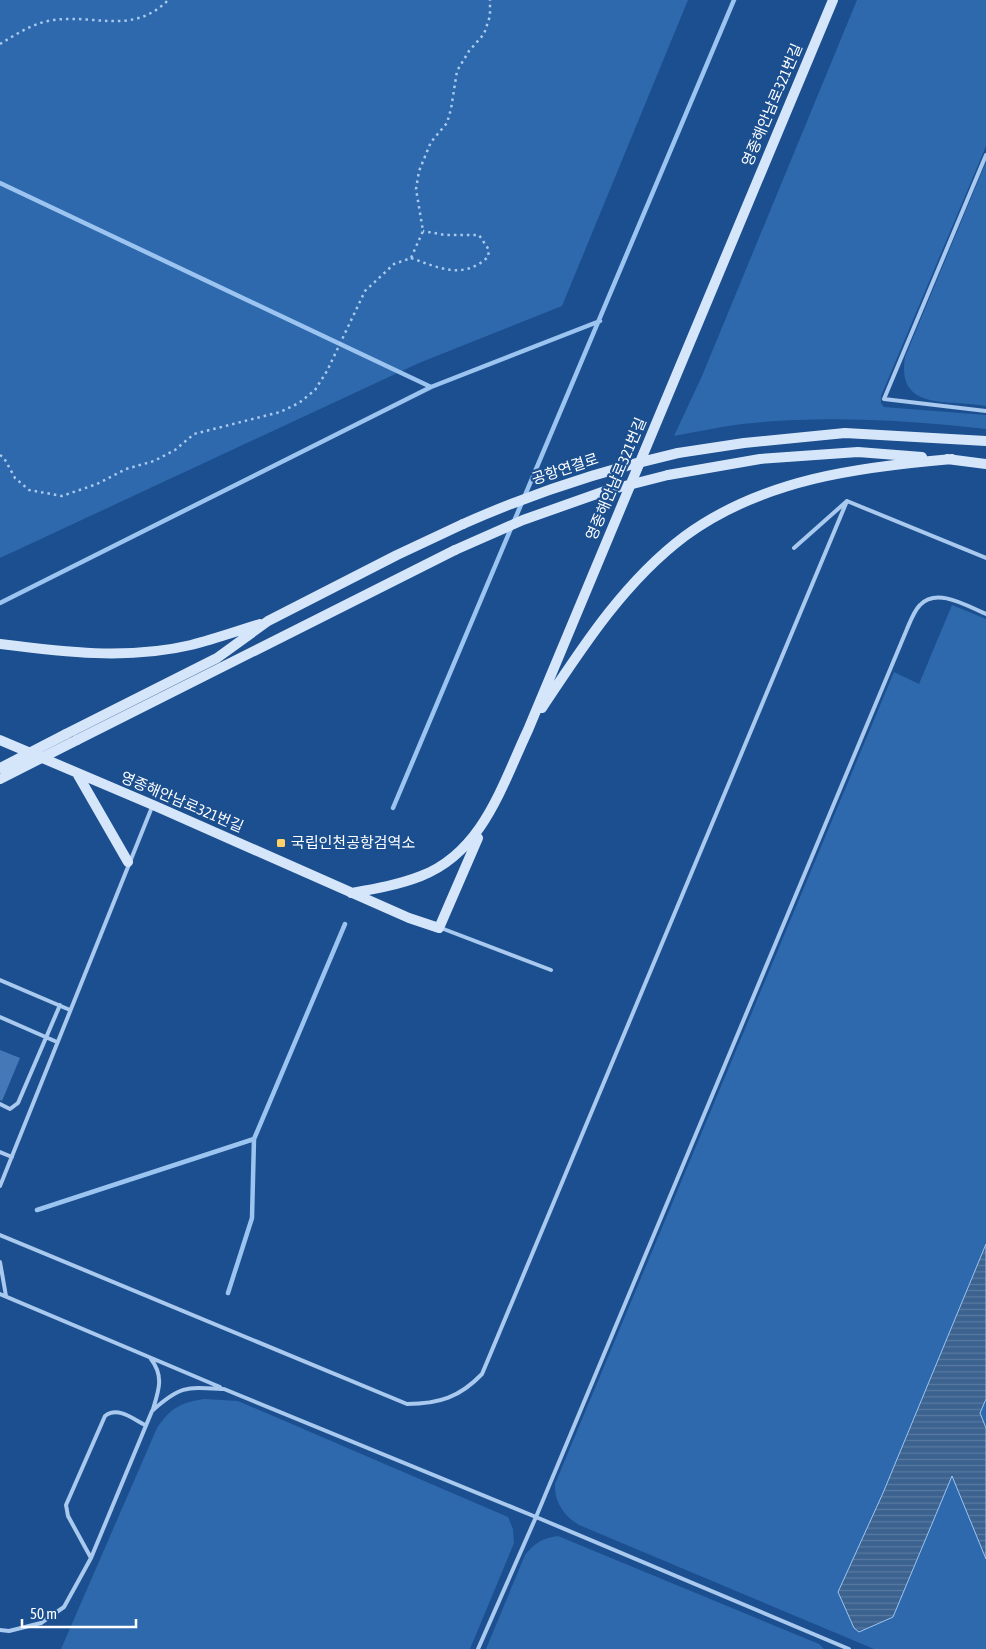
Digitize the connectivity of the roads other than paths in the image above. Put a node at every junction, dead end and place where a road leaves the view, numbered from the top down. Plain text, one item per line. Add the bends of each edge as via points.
1 (833, 0) edge
2 (986, 155) edge
3 (986, 411) edge
4 (986, 441) edge
5 (952, 459) junction
6 (986, 464) edge
7 (847, 501) junction
8 (794, 548) dead end
9 (986, 558) edge
10 (986, 614) edge
11 (268, 621) junction
12 (0, 644) edge
13 (528, 730) junction
14 (0, 740) edge
15 (0, 768) edge
16 (78, 775) junction
17 (0, 779) edge
18 (153, 805) junction
19 (487, 816) junction
20 (128, 862) junction
21 (351, 893) junction
22 (439, 928) junction
23 (552, 970) dead end
24 (0, 980) edge
25 (60, 1005) junction
26 (70, 1010) junction
27 (0, 1017) edge
28 (46, 1037) junction
29 (57, 1042) junction
30 (0, 1104) edge
31 (0, 1152) edge
32 (12, 1156) junction
33 (0, 1186) edge
34 (0, 1235) edge
35 (0, 1262) edge
36 (0, 1294) edge
37 (6, 1296) junction
38 (150, 1358) junction
39 (224, 1389) junction
40 (152, 1411) junction
41 (146, 1425) junction
42 (536, 1516) junction
43 (91, 1558) junction
44 (0, 1630) edge
45 (478, 1649) edge
46 (849, 1649) edge

1 - 13 street, 영종해안남로321번길
2 - 3 lane via 884,399
4 - 11 street, 공항연결로, bridge via 845,433 744,443 625,465 560,485 463,524
5 - 6 street
5 - 13 street via 883,465 805,481 729,510 686,536 651,566 615,605 581,648
5 - 17 street, bridge via 858,452 760,458 668,475 605,491 523,520 455,550
7 - 8 lane
7 - 9 lane
7 - 34 lane via 482,1374 468,1389 427,1404 407,1404
10 - 42 lane via 938,597 930,598 919,606 906,629
11 - 12 street via 189,645 136,652 98,654
11 - 15 street, bridge via 217,658
13 - 19 street, 영종해안남로321번길
14 - 16 street, 영종해안남로321번길
16 - 18 street, 영종해안남로321번길
16 - 20 street
18 - 20 lane
18 - 21 street, 영종해안남로321번길
19 - 21 street, 영종해안남로321번길 via 470,843 444,864 414,878
19 - 22 street
20 - 26 lane
21 - 22 street, 영종해안남로321번길
22 - 23 lane
24 - 25 lane
25 - 26 lane
25 - 28 lane
26 - 29 lane
27 - 28 lane
28 - 29 lane
28 - 30 lane via 18,1103 10,1108
29 - 32 lane
31 - 32 lane
32 - 33 lane
35 - 37 lane
36 - 37 lane
37 - 38 lane
38 - 39 lane
38 - 40 lane via 158,1368 160,1382
39 - 40 lane via 180,1389
39 - 42 lane
40 - 41 lane
41 - 43 lane
41 - 43 lane via 118,1412 105,1416 66,1505 68,1516
42 - 45 lane
42 - 46 lane
43 - 44 lane via 64,1608 41,1624

